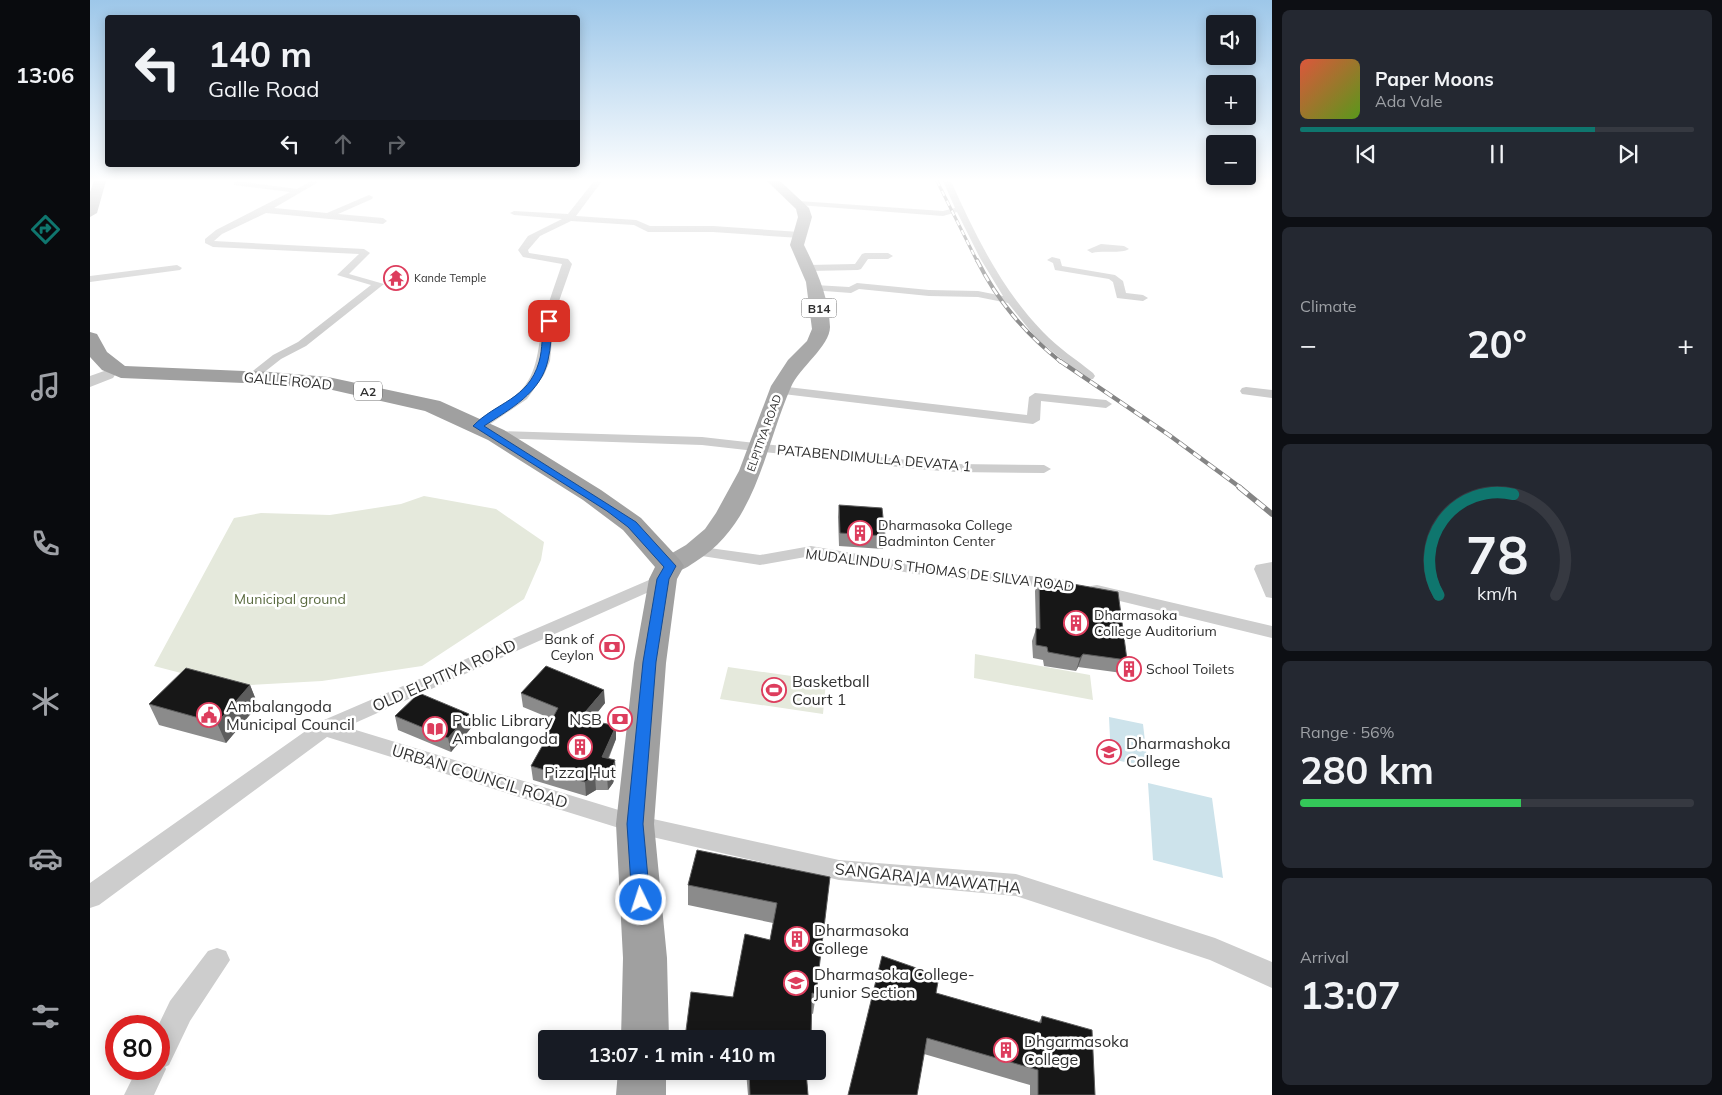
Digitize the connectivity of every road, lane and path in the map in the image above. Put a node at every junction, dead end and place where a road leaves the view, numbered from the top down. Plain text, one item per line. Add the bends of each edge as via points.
1 (219, 232) edge
2 (540, 232) edge
3 (758, 232) edge
4 (972, 232) edge
5 (800, 235) joint
6 (1124, 249) dead end
7 (1092, 250) dead end
8 (888, 256) dead end
9 (1052, 260) dead end
10 (177, 268) dead end
11 (808, 268) junction
12 (90, 280) edge
13 (815, 288) junction
14 (1143, 298) dead end
15 (1013, 301) junction
16 (92, 343) edge
17 (1089, 376) dead end
18 (214, 377) junction
19 (253, 377) junction
20 (98, 379) edge
21 (779, 390) junction
22 (1246, 391) dead end
23 (1272, 394) edge
24 (1106, 404) dead end
25 (487, 431) junction
26 (761, 448) junction
27 (1044, 469) dead end
28 (676, 565) junction
29 (1272, 567) edge
30 (1272, 593) edge
31 (1272, 632) edge
32 (324, 728) junction
33 (635, 824) junction
34 (90, 897) edge
35 (217, 960) dead end
36 (1272, 974) edge
37 (645, 1030) edge
38 (170, 1031) edge
39 (147, 1080) edge
40 (642, 1080) edge
41 (140, 1095) edge
42 (641, 1095) edge

1 - 19 street via 208,241 213,244 361,251 365,253 342,275 380,284
2 - 25 street via 528,238 523,250 526,255 565,261 567,264 547,329 544,361 523,396
3 - 5 street
4 - 15 street
5 - 11 main road, ELPITIYA ROAD / B14 via 797,245
6 - 7 street via 1102,247
8 - 11 street via 865,256 858,267
9 - 14 street via 1057,261 1058,268 1118,281 1121,296
10 - 12 street
11 - 13 main road, ELPITIYA ROAD / B14
13 - 15 street via 851,290 857,286 968,293
13 - 21 main road, ELPITIYA ROAD / B14 via 821,328 815,343 795,364
15 - 17 street via 1034,329
16 - 18 highway, GALLE ROAD / A2 via 109,366 121,372
16 - 20 highway, GALLE ROAD / A2
18 - 19 highway, GALLE ROAD / A2
18 - 20 highway, GALLE ROAD / A2
19 - 25 highway, GALLE ROAD / A2 via 346,386 432,406
21 - 24 street via 1033,420 1035,397
21 - 26 main road, ELPITIYA ROAD / B14
22 - 23 street
25 - 26 street, PATABENDIMULLA DEVATA 1 via 660,438
25 - 28 highway, GALLE ROAD / A2 via 592,495 632,524
26 - 27 street, PATABENDIMULLA DEVATA 1 via 955,468
26 - 28 main road, ELPITIYA ROAD / B14 via 728,516 714,534
28 - 31 street, MUDALINDU S THOMAS DE SILVA ROAD via 760,560 811,551 916,569 1044,581 1100,590
28 - 32 street, OLD ELPITIYA ROAD
28 - 33 highway via 650,662
29 - 30 street via 1262,569
32 - 33 street, URBAN COUNCIL ROAD
32 - 34 street, OLD ELPITIYA ROAD
33 - 36 street, SANGARAJA MAWATHA via 839,870 1016,885 1214,950
33 - 37 highway via 645,958
35 - 38 street via 180,1011
39 - 41 street
40 - 42 highway

